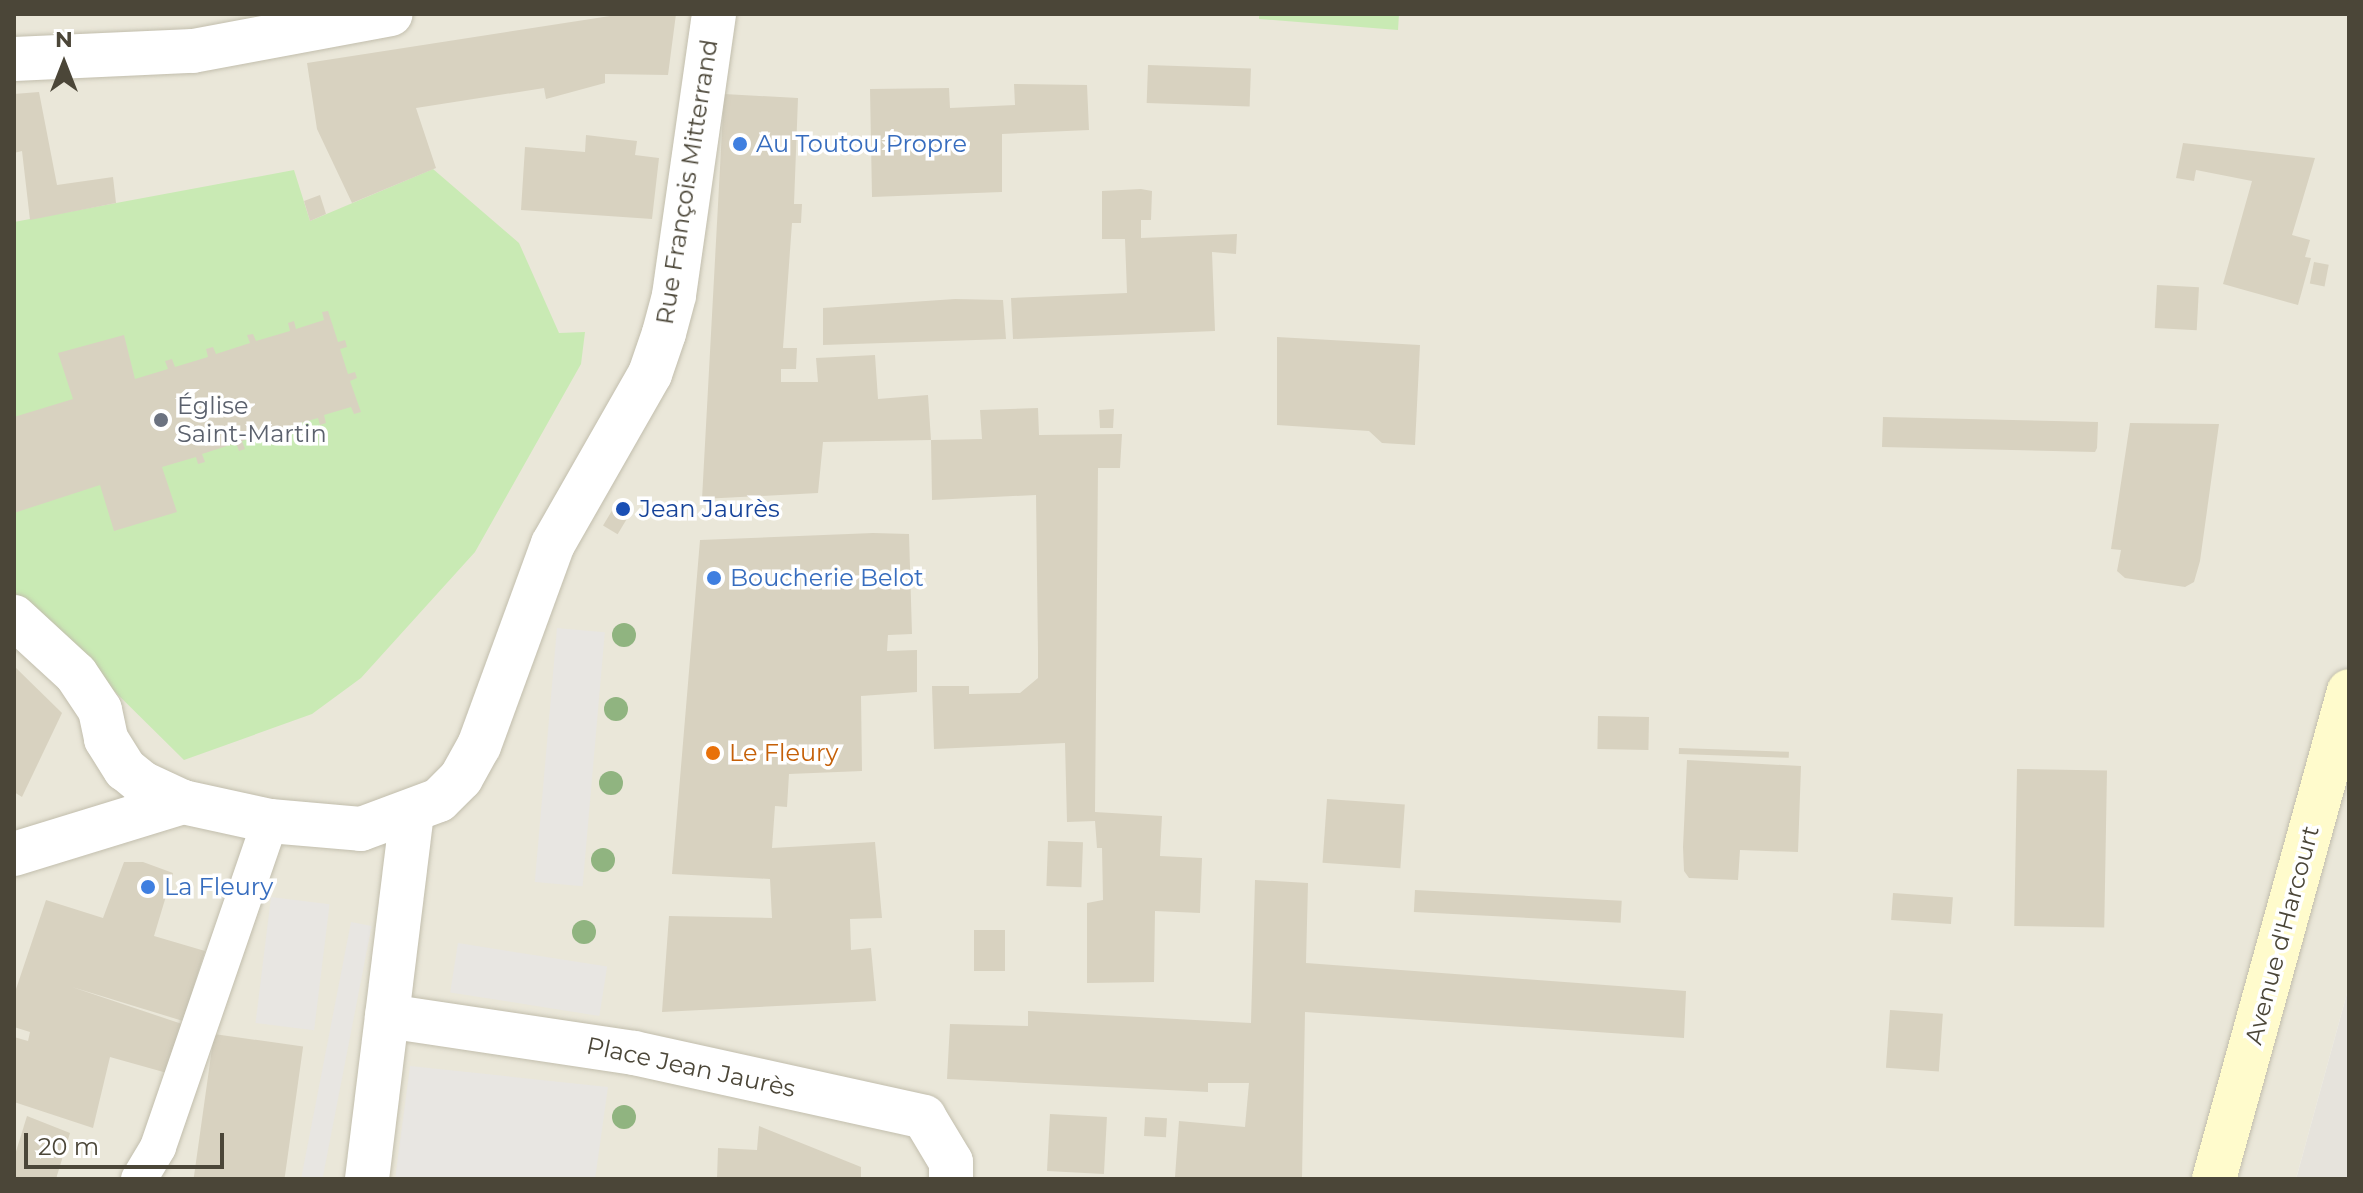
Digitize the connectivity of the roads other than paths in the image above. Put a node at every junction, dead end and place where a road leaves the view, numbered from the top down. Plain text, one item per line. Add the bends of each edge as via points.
1 (391, 14) edge
2 (714, 14) edge
3 (14, 59) edge
4 (14, 617) edge
5 (2349, 691) edge
6 (183, 802) junction
7 (412, 813) junction
8 (270, 821) junction
9 (14, 854) edge
10 (387, 1016) junction
11 (139, 1179) edge
12 (367, 1179) edge
13 (951, 1179) edge
14 (2214, 1179) edge

1 - 3 street via 193,51
2 - 7 street, Rue François Mitterrand via 674,295 650,374 553,544 479,746 461,778 439,800
4 - 6 street, Rue François Mitterrand via 76,674 100,710 106,739 125,769
5 - 14 main road, Avenue d'Harcourt
6 - 8 street, Rue François Mitterrand
6 - 9 street
7 - 8 street, Rue François Mitterrand via 361,829
7 - 10 street
8 - 11 lane via 158,1147
10 - 12 street
10 - 13 street, Place Jean Jaurès via 634,1053 924,1117 951,1162

